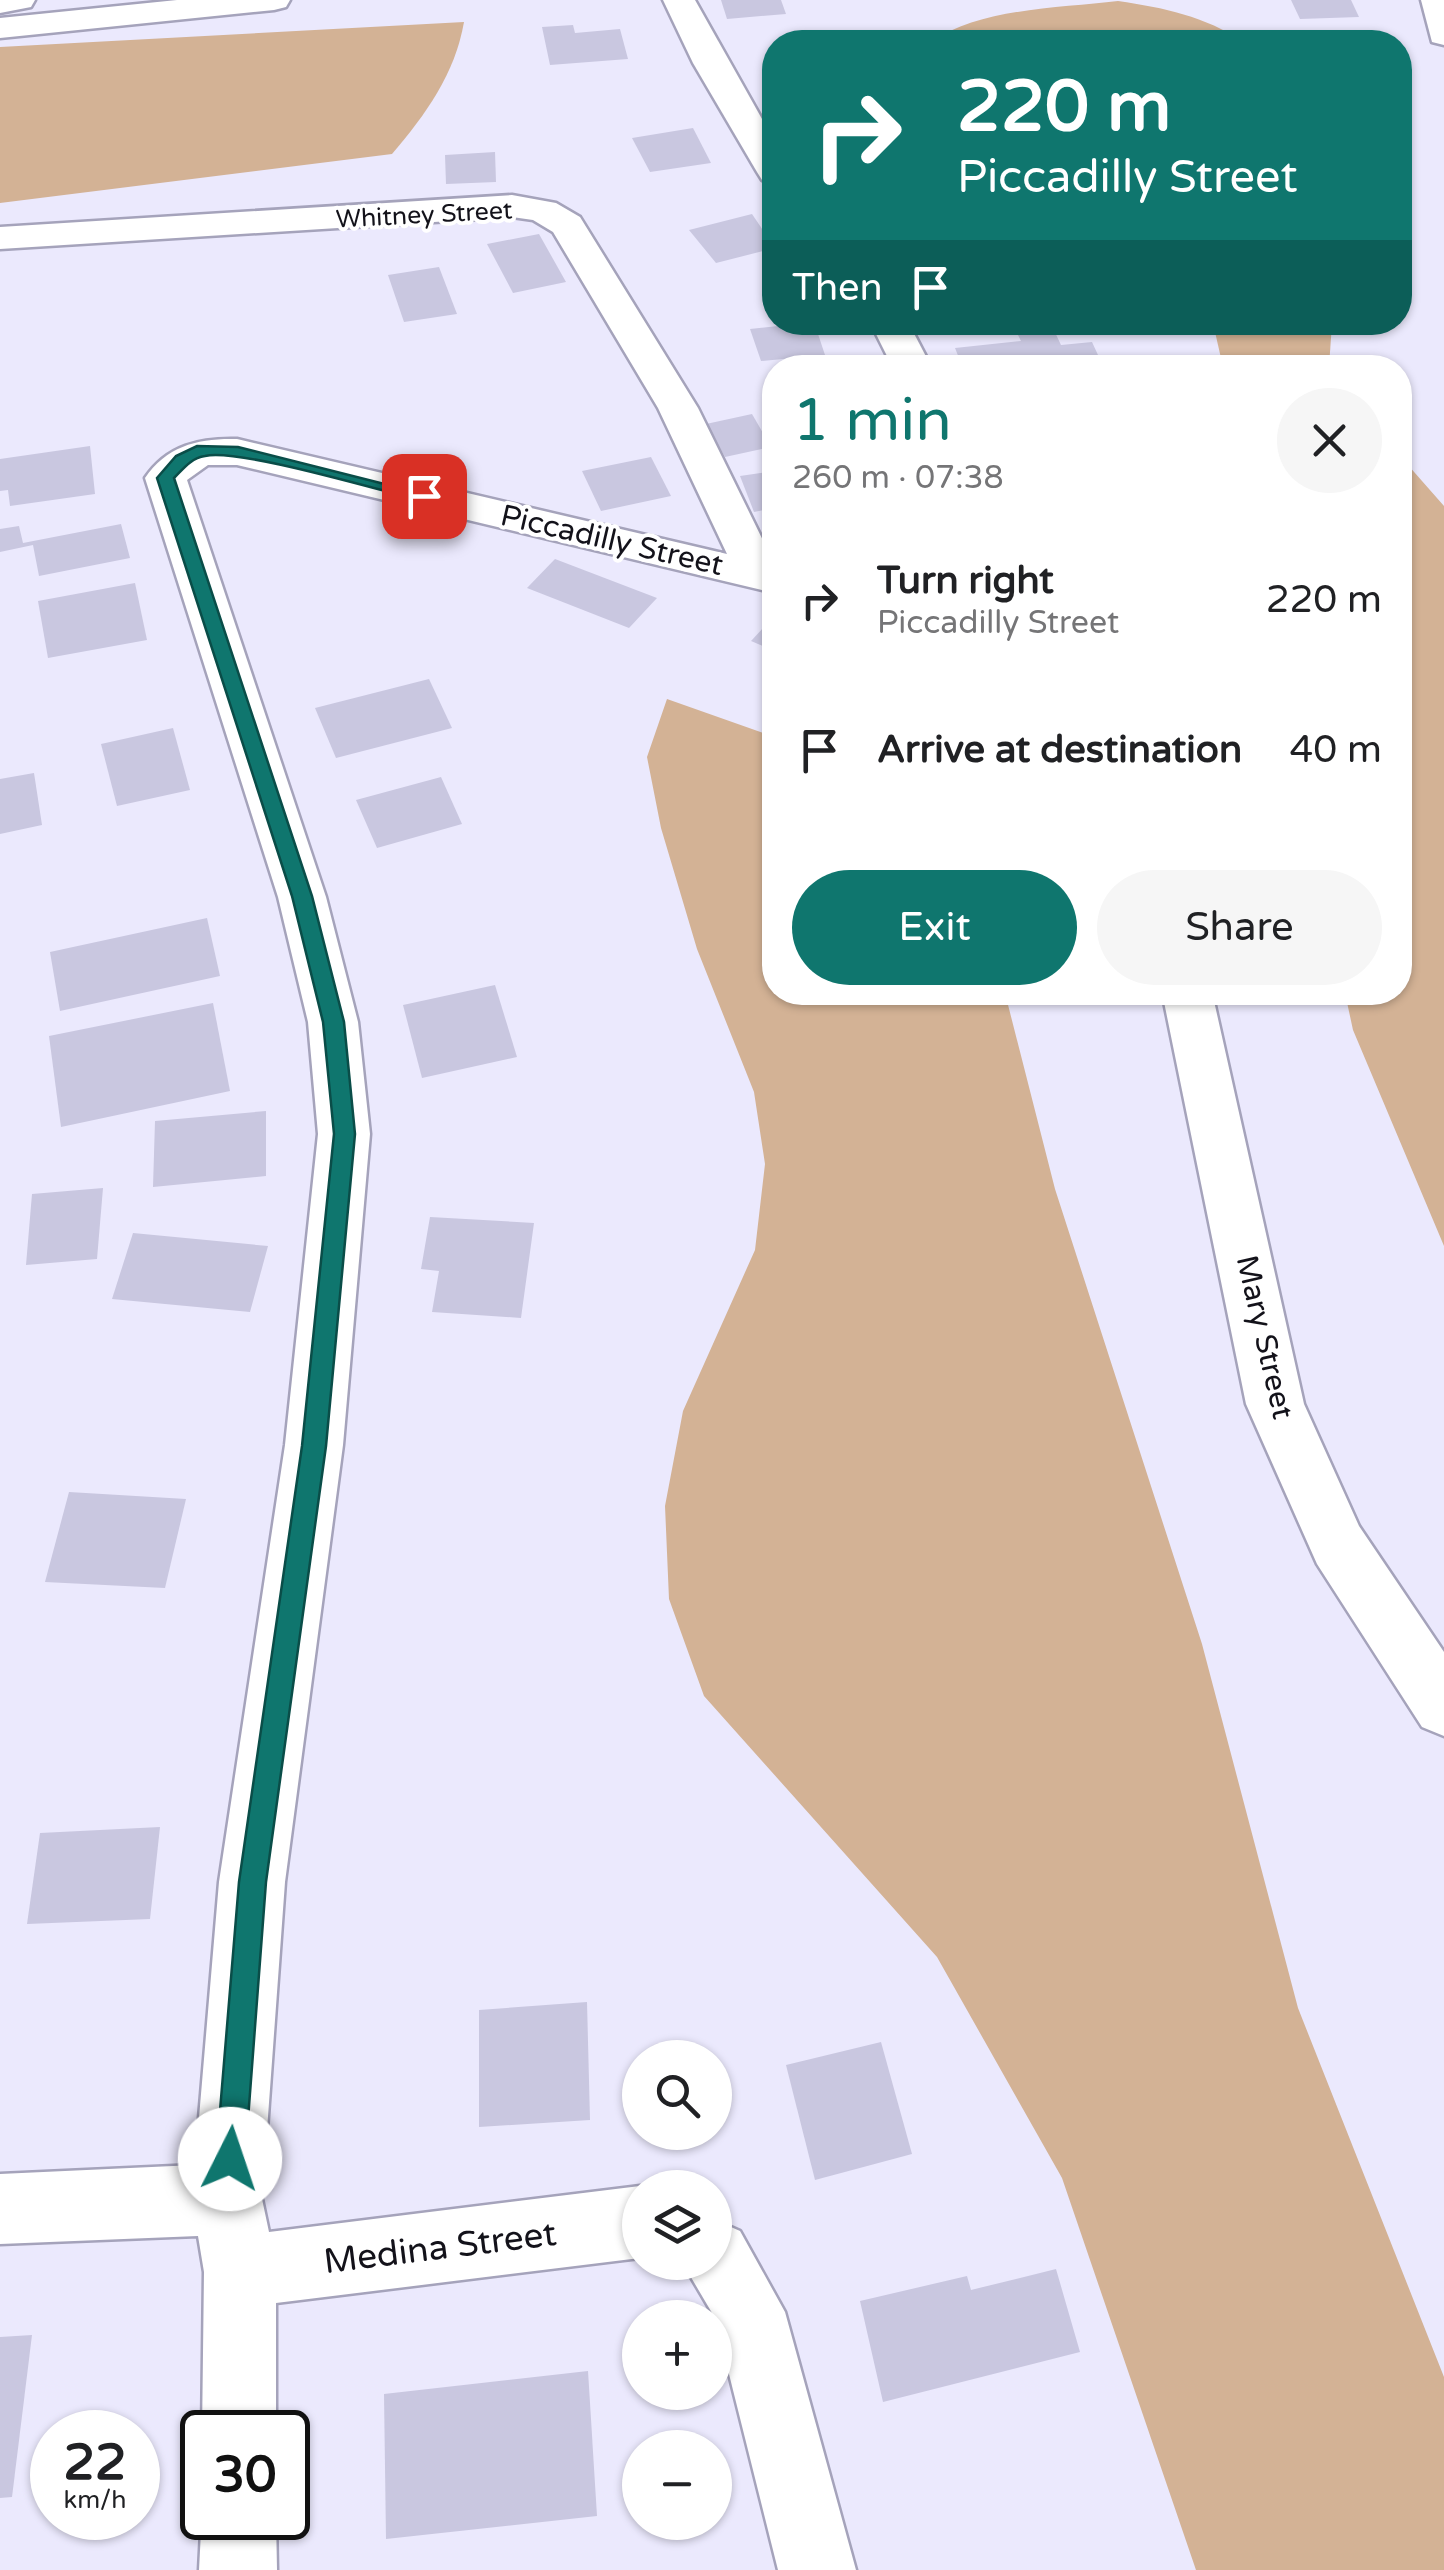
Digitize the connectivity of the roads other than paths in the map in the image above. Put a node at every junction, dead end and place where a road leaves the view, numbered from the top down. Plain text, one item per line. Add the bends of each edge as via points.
1 (19, 0) edge
2 (274, 0) edge
3 (679, 0) edge
4 (1437, 0) edge
5 (0, 3) edge
6 (0, 28) edge
7 (1444, 35) edge
8 (762, 150) edge
9 (0, 238) edge
10 (762, 568) edge
11 (762, 575) edge
12 (1191, 1005) edge
13 (1444, 1706) edge
14 (227, 2198) junction
15 (0, 2210) edge
16 (622, 2224) edge
17 (240, 2272) junction
18 (730, 2280) edge
19 (239, 2410) edge
20 (238, 2540) edge
21 (238, 2570) edge
22 (817, 2570) edge

1 - 5 main road
2 - 6 main road
3 - 8 main road
4 - 7 main road
9 - 10 main road, Whitney Street via 512,206 543,211 566,225 678,408
11 - 14 main road, Piccadilly Street via 238,452 203,450 166,478 302,896 333,1022 344,1134 314,1446 252,1882
12 - 13 main road, Mary Street via 1275,1404 1338,1545
14 - 15 main road
14 - 17 main road
16 - 17 main road, Medina Street
17 - 19 main road
18 - 22 main road via 750,2312
20 - 21 main road

